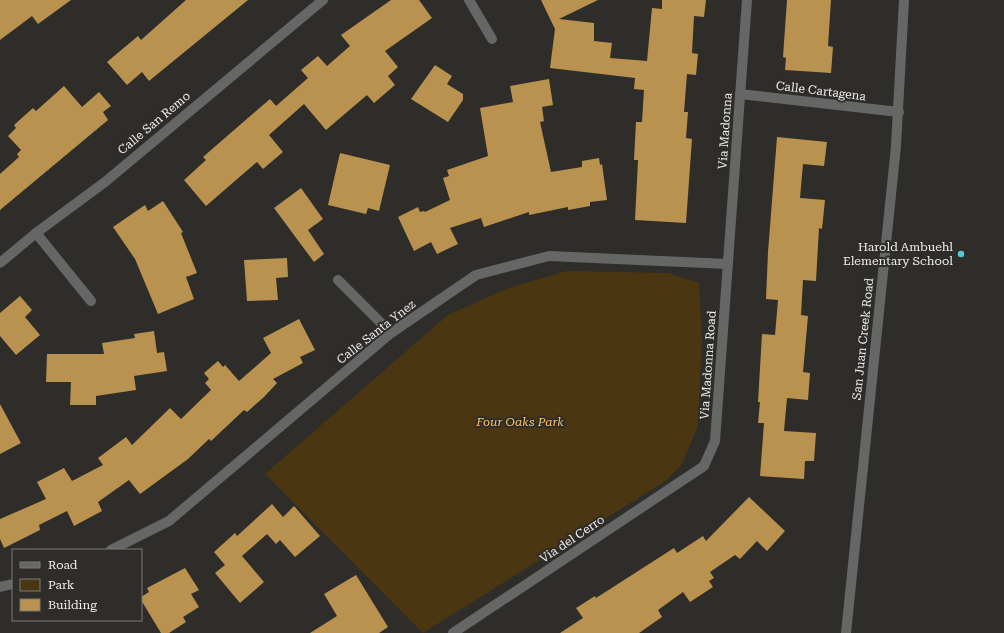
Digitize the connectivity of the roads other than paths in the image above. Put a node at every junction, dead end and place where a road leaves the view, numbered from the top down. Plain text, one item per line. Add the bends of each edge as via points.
1 (323, 0) edge
2 (468, 0) edge
3 (747, 0) edge
4 (904, 0) edge
5 (492, 39) dead end
6 (740, 94) junction
7 (899, 112) junction
8 (36, 233) junction
9 (0, 263) edge
10 (728, 264) junction
11 (338, 280) dead end
12 (91, 301) dead end
13 (391, 333) junction
14 (704, 466) joint
15 (113, 549) edge
16 (12, 584) edge
17 (0, 587) edge
18 (453, 633) edge
19 (846, 633) edge

1 - 8 street, Calle San Remo via 104,182
2 - 5 street
3 - 6 street, Via Madonna
4 - 7 street, San Juan Creek Road
6 - 7 street, Calle Cartagena
6 - 10 street, Via Madonna
7 - 19 street, San Juan Creek Road
8 - 9 street, Calle San Remo
8 - 12 street
10 - 13 street, Calle Santa Ynez via 549,256 476,275
10 - 14 street, Via Madonna Road via 716,441
11 - 13 street
13 - 15 street, Calle Santa Ynez via 170,521
14 - 18 street, Via del Cerro
16 - 17 street

